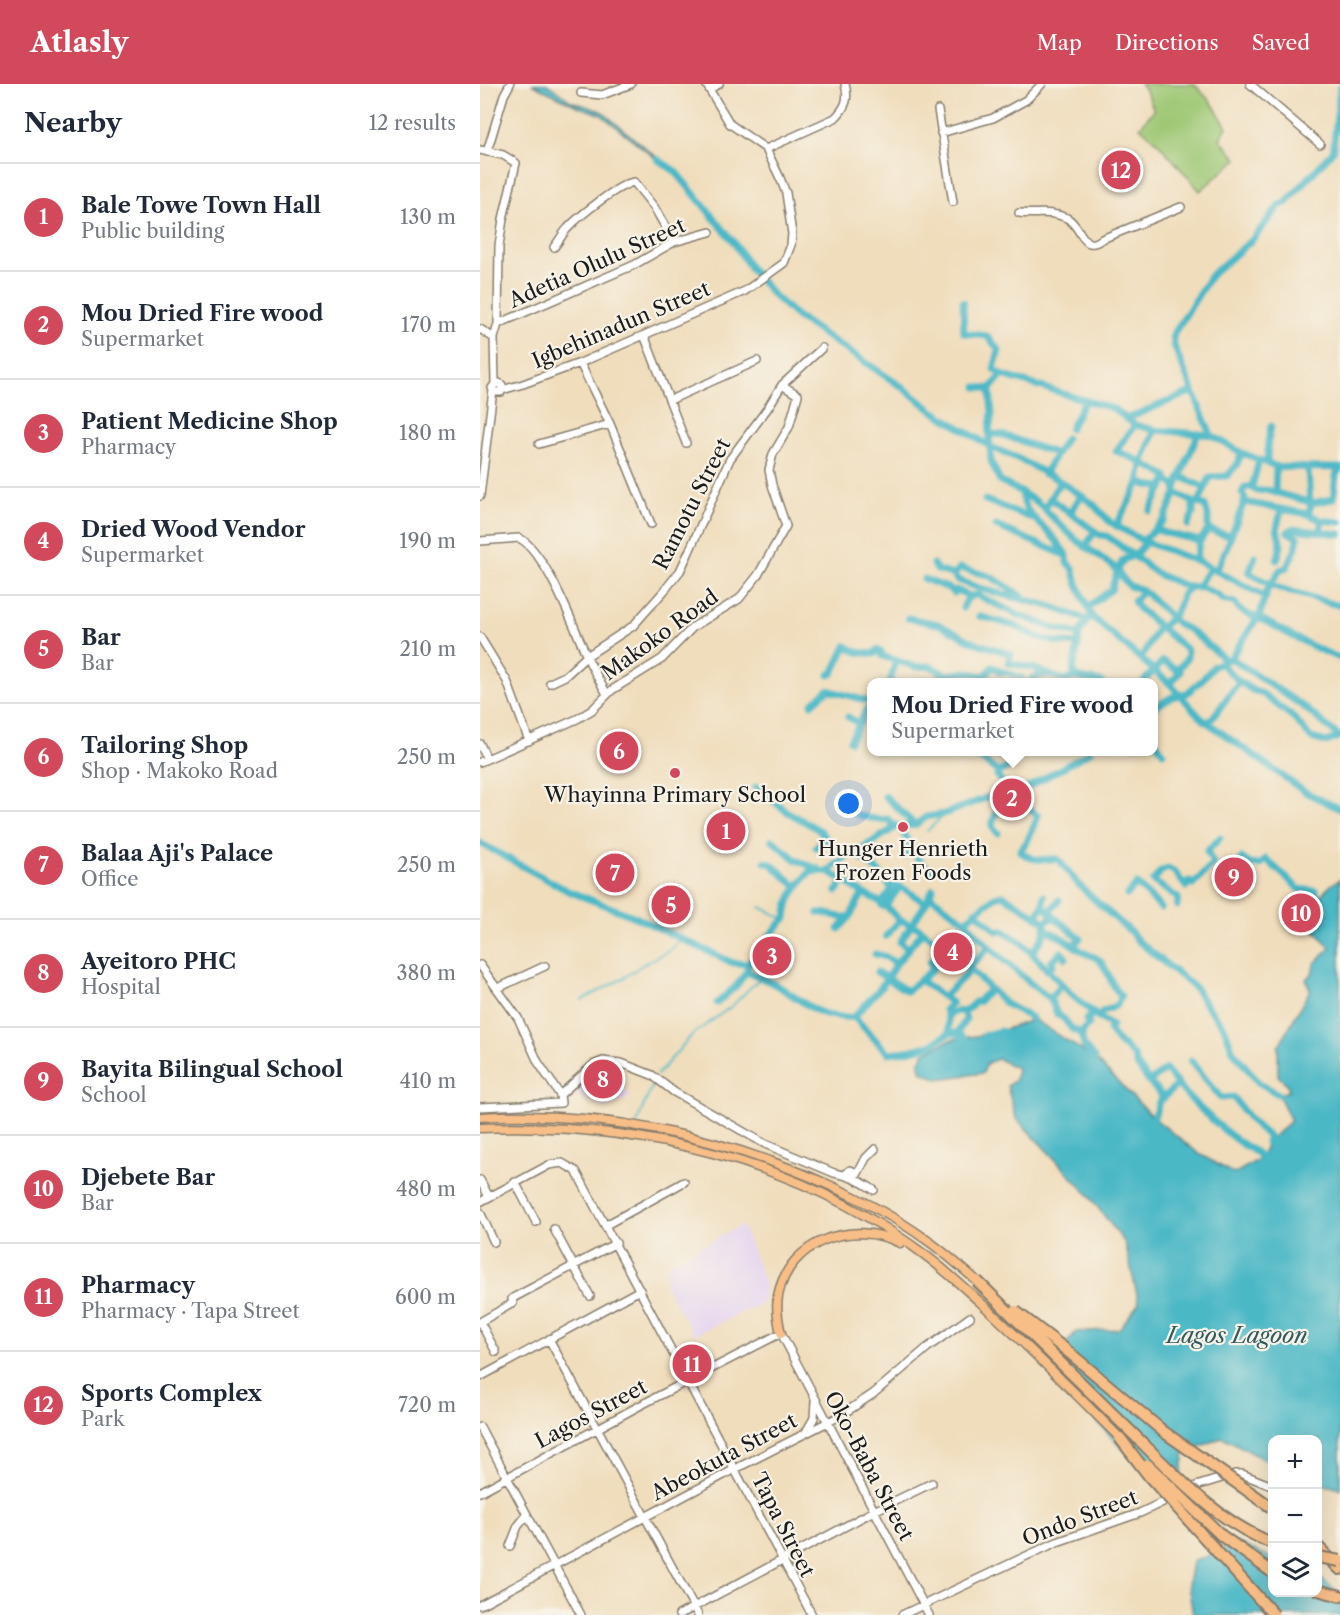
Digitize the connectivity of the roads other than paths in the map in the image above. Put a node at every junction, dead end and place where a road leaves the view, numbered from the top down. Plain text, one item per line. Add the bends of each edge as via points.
1 (510, 84) edge
2 (632, 84) edge
3 (719, 84) edge
4 (845, 84) edge
5 (1042, 84) edge
6 (1250, 84) edge
7 (707, 86) edge
8 (581, 93) dead end
9 (938, 110) dead end
10 (941, 133) junction
11 (1320, 144) dead end
12 (766, 150) junction
13 (484, 151) edge
14 (953, 202) dead end
15 (1181, 207) dead end
16 (1019, 213) dead end
17 (710, 232) dead end
18 (674, 242) junction
19 (554, 247) dead end
20 (498, 324) junction
21 (480, 329) edge
22 (644, 335) junction
23 (494, 338) junction
24 (822, 348) dead end
25 (757, 361) dead end
26 (580, 363) junction
27 (783, 385) junction
28 (494, 387) junction
29 (670, 400) junction
30 (610, 424) junction
31 (686, 443) dead end
32 (539, 444) dead end
33 (480, 496) edge
34 (651, 524) dead end
35 (480, 541) edge
36 (480, 637) edge
37 (587, 656) junction
38 (550, 683) dead end
39 (607, 694) junction
40 (529, 741) junction
41 (480, 744) edge
42 (484, 760) edge
43 (480, 966) edge
44 (545, 966) dead end
45 (498, 988) junction
46 (560, 1095) junction
47 (480, 1107) edge
48 (480, 1117) edge
49 (480, 1128) edge
50 (875, 1149) dead end
51 (846, 1174) junction
52 (480, 1180) edge
53 (515, 1182) junction
54 (684, 1182) dead end
55 (874, 1190) dead end
56 (489, 1197) junction
57 (480, 1202) edge
58 (480, 1212) edge
59 (536, 1222) dead end
60 (606, 1225) junction
61 (554, 1229) dead end
62 (494, 1242) dead end
63 (616, 1243) junction
64 (928, 1257) junction
65 (574, 1265) junction
66 (977, 1281) junction
67 (640, 1290) junction
68 (590, 1296) dead end
69 (970, 1317) dead end
70 (480, 1322) edge
71 (781, 1333) junction
72 (549, 1339) junction
73 (496, 1352) dead end
74 (480, 1377) edge
75 (689, 1382) junction
76 (815, 1400) junction
77 (826, 1422) junction
78 (480, 1426) edge
79 (599, 1429) junction
80 (806, 1432) junction
81 (1120, 1438) junction
82 (735, 1468) junction
83 (506, 1478) junction
84 (932, 1484) dead end
85 (1268, 1484) edge
86 (480, 1492) edge
87 (1268, 1504) edge
88 (874, 1511) junction
89 (527, 1515) junction
90 (644, 1518) junction
91 (1268, 1542) edge
92 (510, 1546) dead end
93 (1322, 1552) edge
94 (1322, 1558) edge
95 (1340, 1561) edge
96 (782, 1562) junction
97 (555, 1565) junction
98 (1268, 1569) edge
99 (1340, 1569) edge
100 (1322, 1591) edge
101 (1340, 1596) edge
102 (924, 1604) junction
103 (480, 1605) edge
104 (694, 1607) junction
105 (581, 1615) edge
106 (679, 1615) edge
107 (698, 1615) edge
108 (812, 1615) edge
109 (902, 1615) edge
110 (929, 1615) edge
111 (1274, 1615) edge

1 - 13 street
2 - 8 street via 602,95
3 - 7 street
4 - 12 street via 847,102 835,118
5 - 10 street via 1026,100 993,118
6 - 11 street
7 - 12 street via 730,124
9 - 10 street
10 - 14 street
12 - 22 street, Igbehinadun Street via 786,193 792,234 784,262 751,287
13 - 20 street via 516,163 499,246
15 - 16 street via 1096,243 1083,239 1067,218 1042,212
17 - 18 street, Adetia Olulu Street
18 - 19 street via 634,182 577,219
18 - 20 street, Adetia Olulu Street via 634,265
20 - 23 street
21 - 23 street
22 - 26 street, Igbehinadun Street
22 - 29 street
23 - 28 street
24 - 27 street, Ramotu Street
25 - 29 street
26 - 28 street, Igbehinadun Street via 497,393
26 - 30 street
27 - 37 street, Ramotu Street via 730,459 680,571 633,626
27 - 39 street, Makoko Road via 798,395 789,427 773,454 769,470 786,526 739,599 693,627 662,659
28 - 33 street
29 - 31 street
30 - 32 street
30 - 34 street
35 - 37 street via 519,537 532,547
36 - 40 street via 507,681
37 - 38 street, Ramotu Street via 566,676
37 - 39 street
39 - 40 street, Makoko Road via 577,720
40 - 42 street, Makoko Road
41 - 42 street
43 - 45 street
44 - 45 street
45 - 46 street
46 - 47 street via 561,1103
46 - 51 street via 600,1062 621,1063 652,1075 674,1092 765,1144 834,1173
48 - 66 main road via 608,1121 665,1130 763,1158 900,1222
49 - 64 main road via 606,1131 664,1141 742,1162 790,1179 884,1227
50 - 51 street via 861,1171 850,1170
51 - 55 street
52 - 56 street
53 - 56 street
53 - 59 street
53 - 60 street, Tapa Street via 549,1165 570,1166 583,1180
54 - 60 street
56 - 57 street
58 - 62 street
60 - 63 street, Tapa Street
61 - 65 street
63 - 65 street
63 - 67 street, Tapa Street
64 - 71 main road via 874,1234 848,1233 823,1240 802,1254 786,1275 778,1296
64 - 81 main road via 1044,1362
65 - 68 street
65 - 70 street via 513,1298 513,1303
66 - 87 highway, bridge via 1164,1432
66 - 91 highway, bridge via 1182,1482 1225,1518
67 - 72 street
67 - 75 street, Tapa Street
69 - 77 street, Abeokuta Street via 873,1394
70 - 73 street
71 - 75 street, Lagos Street
71 - 76 street, Oko-Baba Street
72 - 74 street
72 - 79 street
75 - 79 street, Lagos Street
75 - 82 street, Tapa Street
76 - 77 street, Oko-Baba Street
76 - 80 street via 814,1418
77 - 80 street, Abeokuta Street
77 - 88 street, Oko-Baba Street
78 - 83 street
79 - 83 street, Lagos Street
79 - 90 street
80 - 82 street, Abeokuta Street
81 - 98 highway, bridge via 1222,1536
81 - 111 highway, bridge via 1149,1476
82 - 90 street, Abeokuta Street
82 - 96 street, Tapa Street
83 - 86 street, Lagos Street
83 - 89 street
84 - 88 street
85 - 102 street, Ondo Street via 1235,1474 1196,1486 1140,1514 1022,1557
88 - 96 street
88 - 102 street, Oko-Baba Street
89 - 92 street
89 - 97 street
90 - 97 street, Abeokuta Street
90 - 104 street
93 - 99 highway
94 - 95 highway, bridge
96 - 104 street
96 - 108 street, Tapa Street
97 - 103 street, Abeokuta Street
97 - 105 street
100 - 101 highway
102 - 109 street, Ondo Street
102 - 110 street, Oko-Baba Street
104 - 106 street
104 - 107 street

